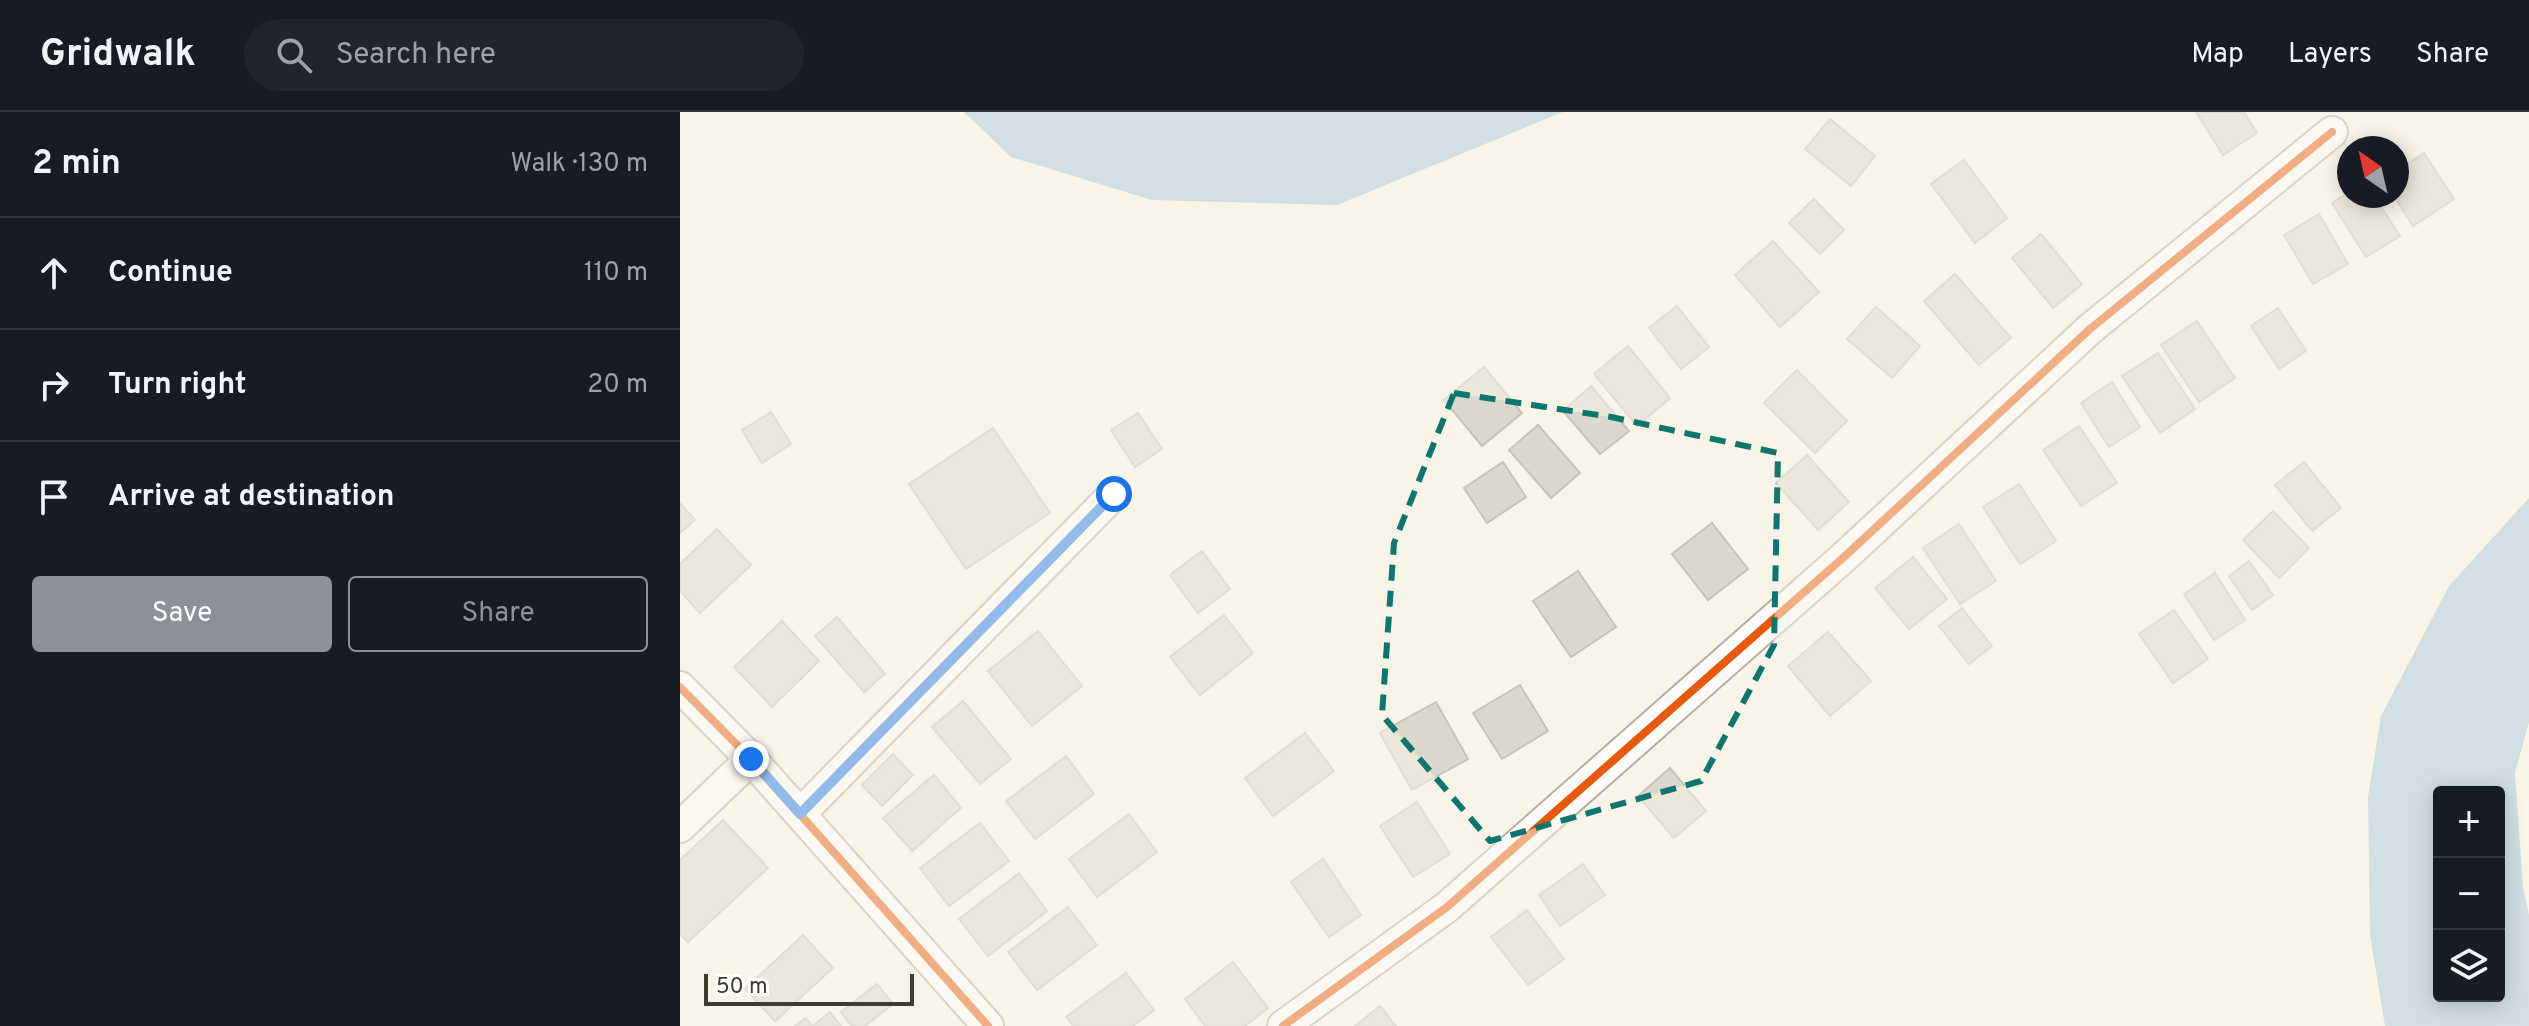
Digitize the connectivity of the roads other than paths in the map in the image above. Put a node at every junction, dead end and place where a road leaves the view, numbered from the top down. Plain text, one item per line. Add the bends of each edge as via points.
1 (2332, 132) dead end
2 (1114, 494) dead end
3 (680, 687) edge
4 (751, 759) junction
5 (800, 814) junction
6 (680, 827) edge
7 (988, 1026) edge
8 (1283, 1026) edge

1 - 8 street via 2090,329 1844,557 1447,907
2 - 5 street
3 - 4 street
4 - 5 street
4 - 6 street
5 - 7 street

